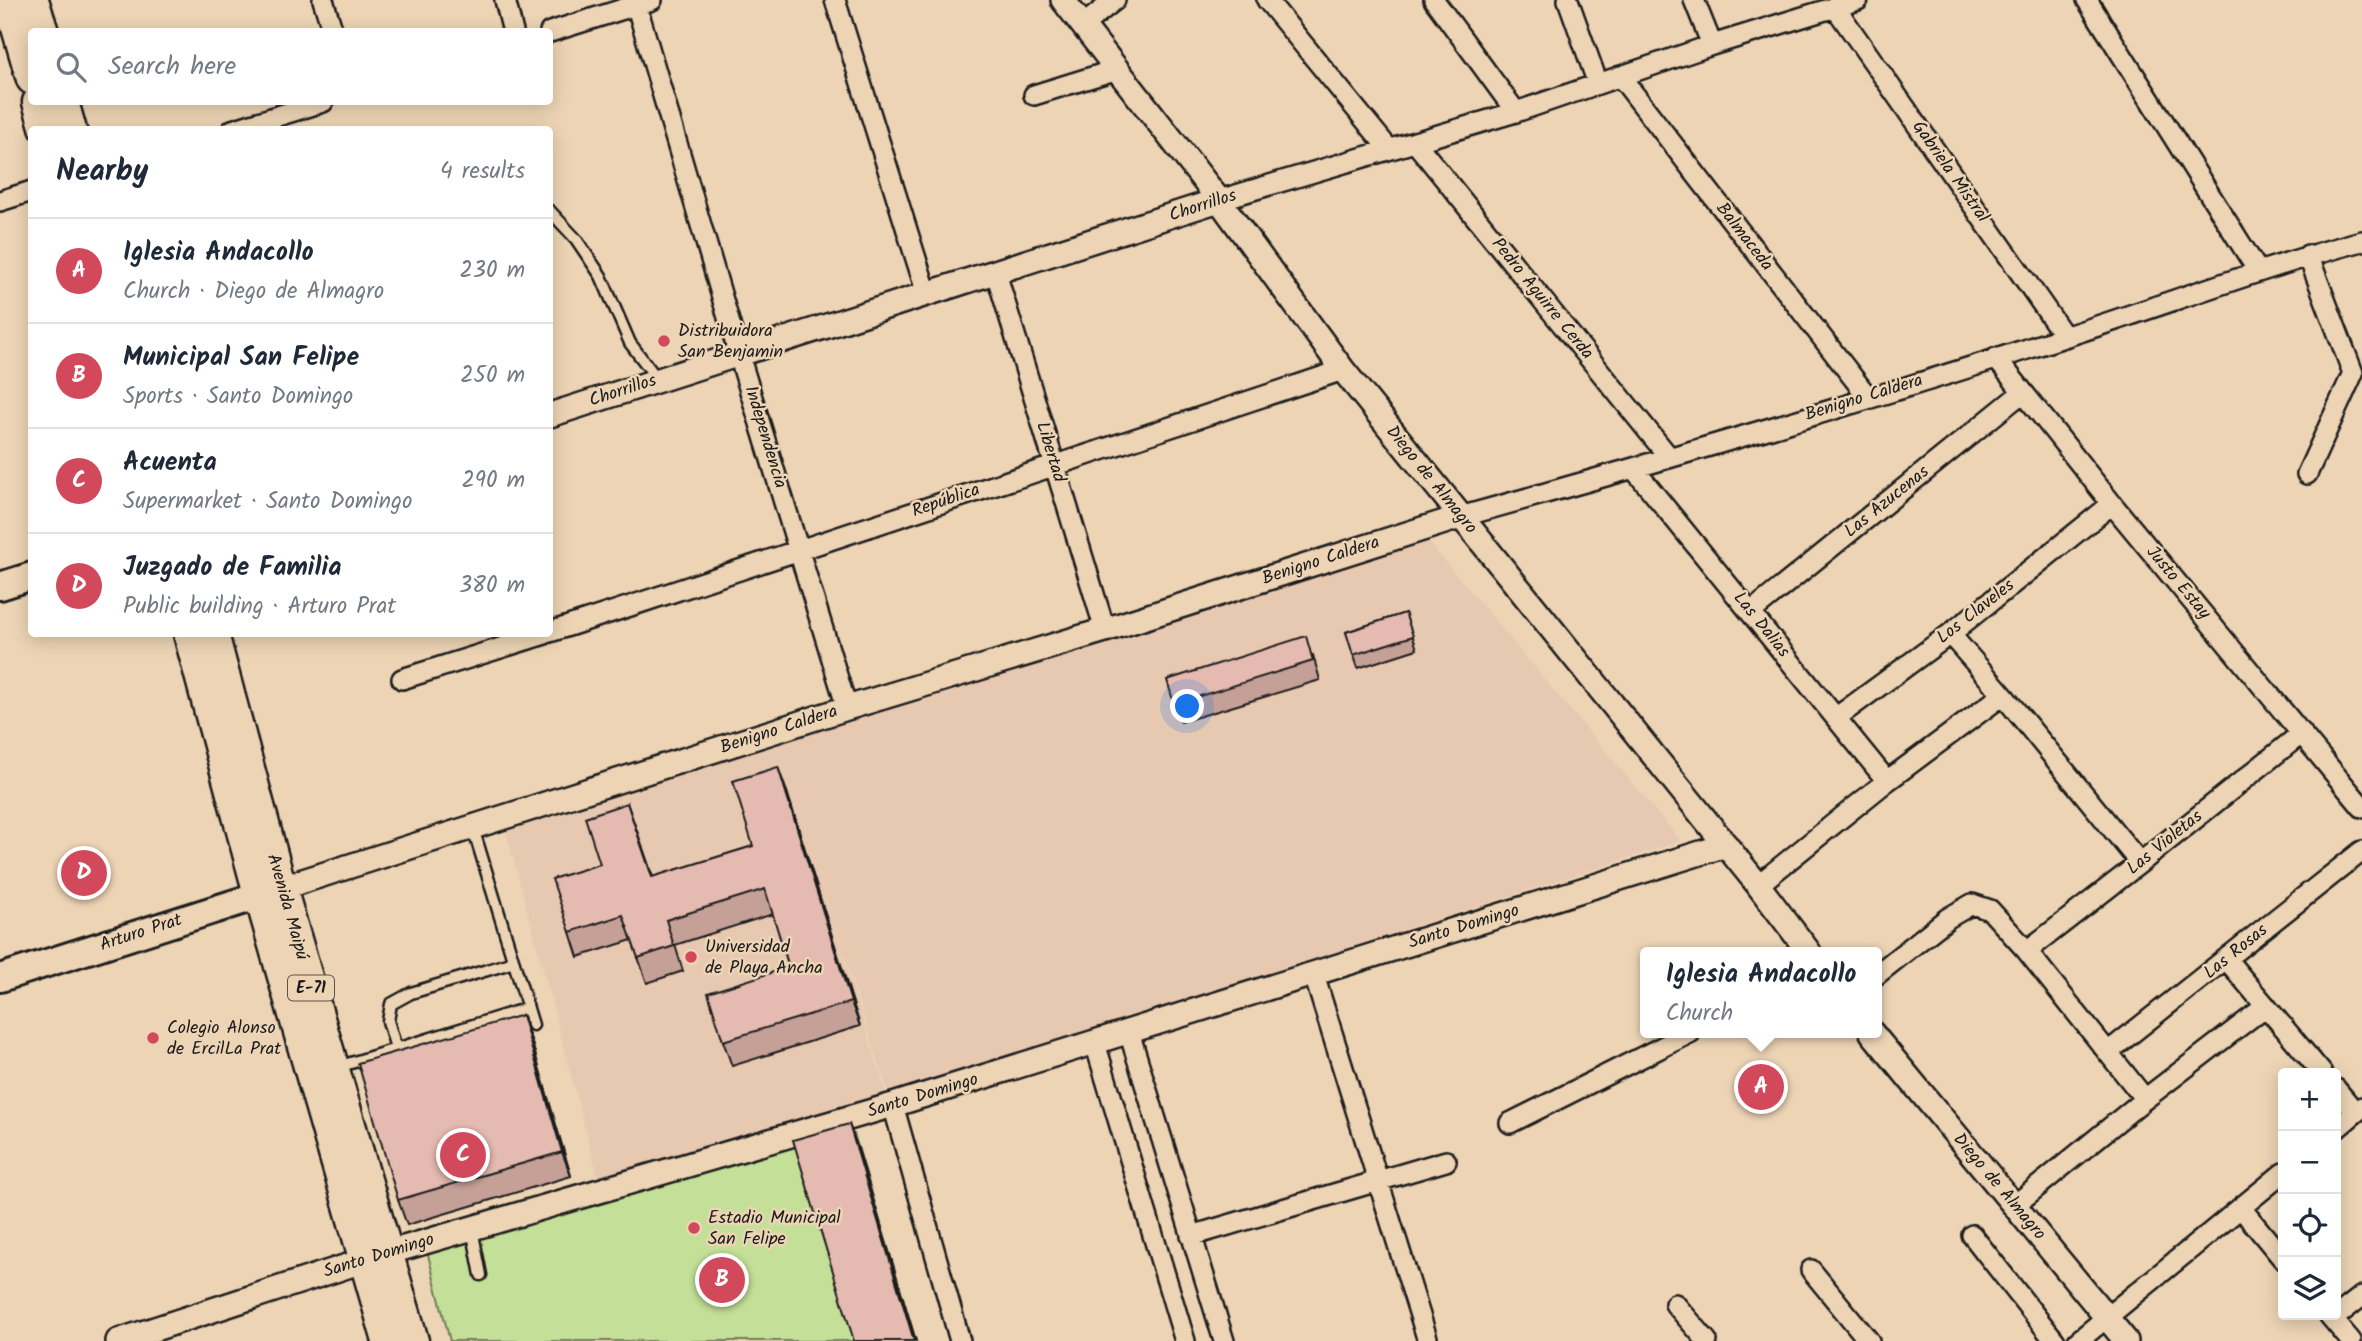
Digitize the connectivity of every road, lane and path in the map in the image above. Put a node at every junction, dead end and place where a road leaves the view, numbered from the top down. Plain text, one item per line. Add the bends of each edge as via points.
1 (9, 0) edge
2 (33, 0) edge
3 (323, 0) edge
4 (505, 0) edge
5 (835, 0) edge
6 (1063, 0) edge
7 (1115, 0) edge
8 (1267, 0) edge
9 (1434, 0) edge
10 (1568, 0) edge
11 (1694, 0) edge
12 (1858, 0) edge
13 (2087, 0) edge
14 (641, 2) edge
15 (1809, 6) edge
16 (1835, 6) junction
17 (1083, 25) junction
18 (42, 28) edge
19 (332, 28) edge
20 (512, 28) edge
21 (553, 31) edge
22 (1712, 45) junction
23 (28, 65) edge
24 (1118, 69) junction
25 (1620, 76) junction
26 (1598, 84) junction
27 (1034, 95) dead end
28 (39, 105) edge
29 (64, 105) edge
30 (313, 105) edge
31 (1516, 112) junction
32 (45, 126) edge
33 (70, 126) edge
34 (245, 126) edge
35 (1415, 142) junction
36 (1388, 148) junction
37 (28, 192) edge
38 (1219, 200) junction
39 (0, 201) edge
40 (553, 214) edge
41 (2362, 241) edge
42 (2308, 255) junction
43 (2258, 271) junction
44 (996, 273) junction
45 (927, 294) junction
46 (2065, 337) junction
47 (739, 355) junction
48 (1996, 358) junction
49 (1343, 370) junction
50 (659, 380) junction
51 (2023, 392) junction
52 (1868, 397) junction
53 (553, 414) edge
54 (1670, 457) junction
55 (1054, 464) junction
56 (1634, 469) junction
57 (2307, 474) dead end
58 (2112, 504) junction
59 (1460, 517) junction
60 (800, 552) junction
61 (28, 577) edge
62 (0, 586) edge
63 (1751, 612) junction
64 (1105, 630) junction
65 (553, 631) edge
66 (1950, 634) junction
67 (190, 637) edge
68 (214, 637) edge
69 (534, 637) edge
70 (402, 679) dead end
71 (2003, 695) junction
72 (847, 708) junction
73 (1837, 717) junction
74 (2302, 733) junction
75 (1887, 781) junction
76 (2362, 807) edge
77 (473, 827) junction
78 (1726, 845) junction
79 (2362, 851) edge
80 (2140, 863) junction
81 (1758, 885) junction
82 (271, 892) junction
83 (1805, 947) edge
84 (2027, 951) junction
85 (2227, 960) junction
86 (514, 962) junction
87 (1882, 971) edge
88 (1314, 975) junction
89 (0, 978) edge
90 (2266, 1006) junction
91 (528, 1008) junction
92 (533, 1025) dead end
93 (1129, 1032) junction
94 (1680, 1038) edge
95 (1876, 1038) edge
96 (1095, 1043) junction
97 (396, 1048) junction
98 (2108, 1052) junction
99 (334, 1068) junction
100 (2318, 1068) edge
101 (2341, 1094) edge
102 (2145, 1099) junction
103 (893, 1105) junction
104 (2359, 1110) edge
105 (1510, 1123) dead end
106 (2341, 1125) edge
107 (1446, 1161) dead end
108 (2278, 1177) edge
109 (1377, 1182) junction
110 (2015, 1205) junction
111 (2241, 1208) junction
112 (472, 1228) junction
113 (1191, 1236) junction
114 (1972, 1236) dead end
115 (376, 1256) junction
116 (2281, 1257) edge
117 (1811, 1270) dead end
118 (481, 1275) dead end
119 (2362, 1296) edge
120 (1675, 1304) dead end
121 (2341, 1310) edge
122 (2106, 1317) junction
123 (2334, 1320) edge
124 (1427, 1338) dead end
125 (118, 1341) edge
126 (388, 1341) edge
127 (413, 1341) edge
128 (960, 1341) edge
129 (1185, 1341) edge
130 (1224, 1341) edge
131 (1707, 1341) edge
132 (1869, 1341) edge
133 (2055, 1341) edge
134 (2078, 1341) edge
135 (2126, 1341) edge
136 (2351, 1341) edge

1 - 23 main road
2 - 18 main road
3 - 19 street
4 - 20 street
5 - 45 street
6 - 17 street, Diego de Almagro
7 - 17 street
8 - 36 street
9 - 31 street
10 - 26 street
11 - 22 street
12 - 16 street, Chorrillos
13 - 43 street
14 - 21 street
14 - 47 street, Independencia
15 - 16 street, Chorrillos
15 - 22 street, Chorrillos
16 - 46 street, Gabriela Mistral
17 - 24 street, Diego de Almagro
22 - 25 street, Chorrillos
24 - 27 street
24 - 38 street, Diego de Almagro
25 - 26 street, Chorrillos
25 - 52 street, Balmaceda
26 - 31 street, Chorrillos
28 - 32 main road
29 - 33 main road
30 - 34 street
31 - 35 street, Chorrillos
35 - 36 street, Chorrillos
35 - 54 street, Pedro Aguirre Cerda
36 - 38 street, Chorrillos
37 - 39 street
38 - 44 street, Chorrillos
38 - 49 street, Diego de Almagro
40 - 50 lane via 601,276 630,343
41 - 42 street, Benigno Caldera
42 - 43 street, Benigno Caldera
42 - 57 street via 2353,373
43 - 46 street, Benigno Caldera
44 - 45 street, Chorrillos
44 - 55 street, Libertad
45 - 47 street, Chorrillos
46 - 48 street, Benigno Caldera
47 - 50 street, Chorrillos
47 - 60 street, Independencia
48 - 51 street, Justo Estay
48 - 52 street, Benigno Caldera
49 - 55 street, República
49 - 59 street, Diego de Almagro
50 - 53 street, Chorrillos
51 - 58 street, Justo Estay
51 - 63 street, Las Azucenas
52 - 54 street, Benigno Caldera
54 - 56 street, Benigno Caldera
55 - 60 street, República
55 - 64 street, Libertad
56 - 59 street, Benigno Caldera
56 - 63 street, Las Dalias
58 - 66 street, Los Claveles
58 - 74 street, Justo Estay
59 - 64 street, Benigno Caldera
59 - 78 street, Diego de Almagro
60 - 65 street, República
60 - 72 street, Independencia
61 - 62 main road
63 - 73 street, Las Dalias
64 - 72 street, Benigno Caldera
66 - 71 street
66 - 73 street, Los Claveles
67 - 82 main road, Avenida Maipú / E-71
68 - 82 main road, Avenida Maipú / E-71
69 - 70 street, República
71 - 75 street
71 - 80 street
72 - 77 street, Benigno Caldera
73 - 75 street, Las Dalias
74 - 76 street, Justo Estay
74 - 80 street, Las Violetas
75 - 81 street
77 - 82 street, Benigno Caldera
77 - 86 lane
78 - 81 street, Diego de Almagro
78 - 88 street, Santo Domingo
79 - 85 street, Las Rosas
80 - 84 street, Las Violetas
81 - 83 street, Diego de Almagro
82 - 89 main road, Arturo Prat
82 - 99 main road, Avenida Maipú / E-71
82 - 115 main road, Avenida Maipú / E-71
84 - 87 street via 1990,910 1972,904
84 - 98 street
85 - 90 street
85 - 98 street, Las Rosas
86 - 91 lane
86 - 97 lane via 411,993 391,1004 388,1021
88 - 93 street, Santo Domingo
88 - 109 street
90 - 100 street
90 - 102 street
91 - 92 lane
91 - 97 lane
93 - 96 street, Santo Domingo
93 - 113 street
94 - 105 street
95 - 110 street, Diego de Almagro
96 - 103 street, Santo Domingo
96 - 129 street
97 - 99 lane
98 - 102 street
99 - 115 main road, Avenida Maipú / E-71
101 - 104 street
102 - 110 street
103 - 112 street, Santo Domingo
103 - 128 street
104 - 106 street
107 - 109 street
108 - 111 street
109 - 113 street
109 - 124 street
110 - 122 street, Diego de Almagro
111 - 116 street
111 - 122 street
112 - 115 street, Santo Domingo
112 - 118 lane
113 - 130 street
114 - 133 street
115 - 125 street, Santo Domingo
115 - 126 main road, Avenida Maipú / E-71
115 - 127 main road, Avenida Maipú / E-71
117 - 132 street
119 - 121 street
120 - 131 street
122 - 134 street
122 - 135 street, Diego de Almagro
123 - 136 street

